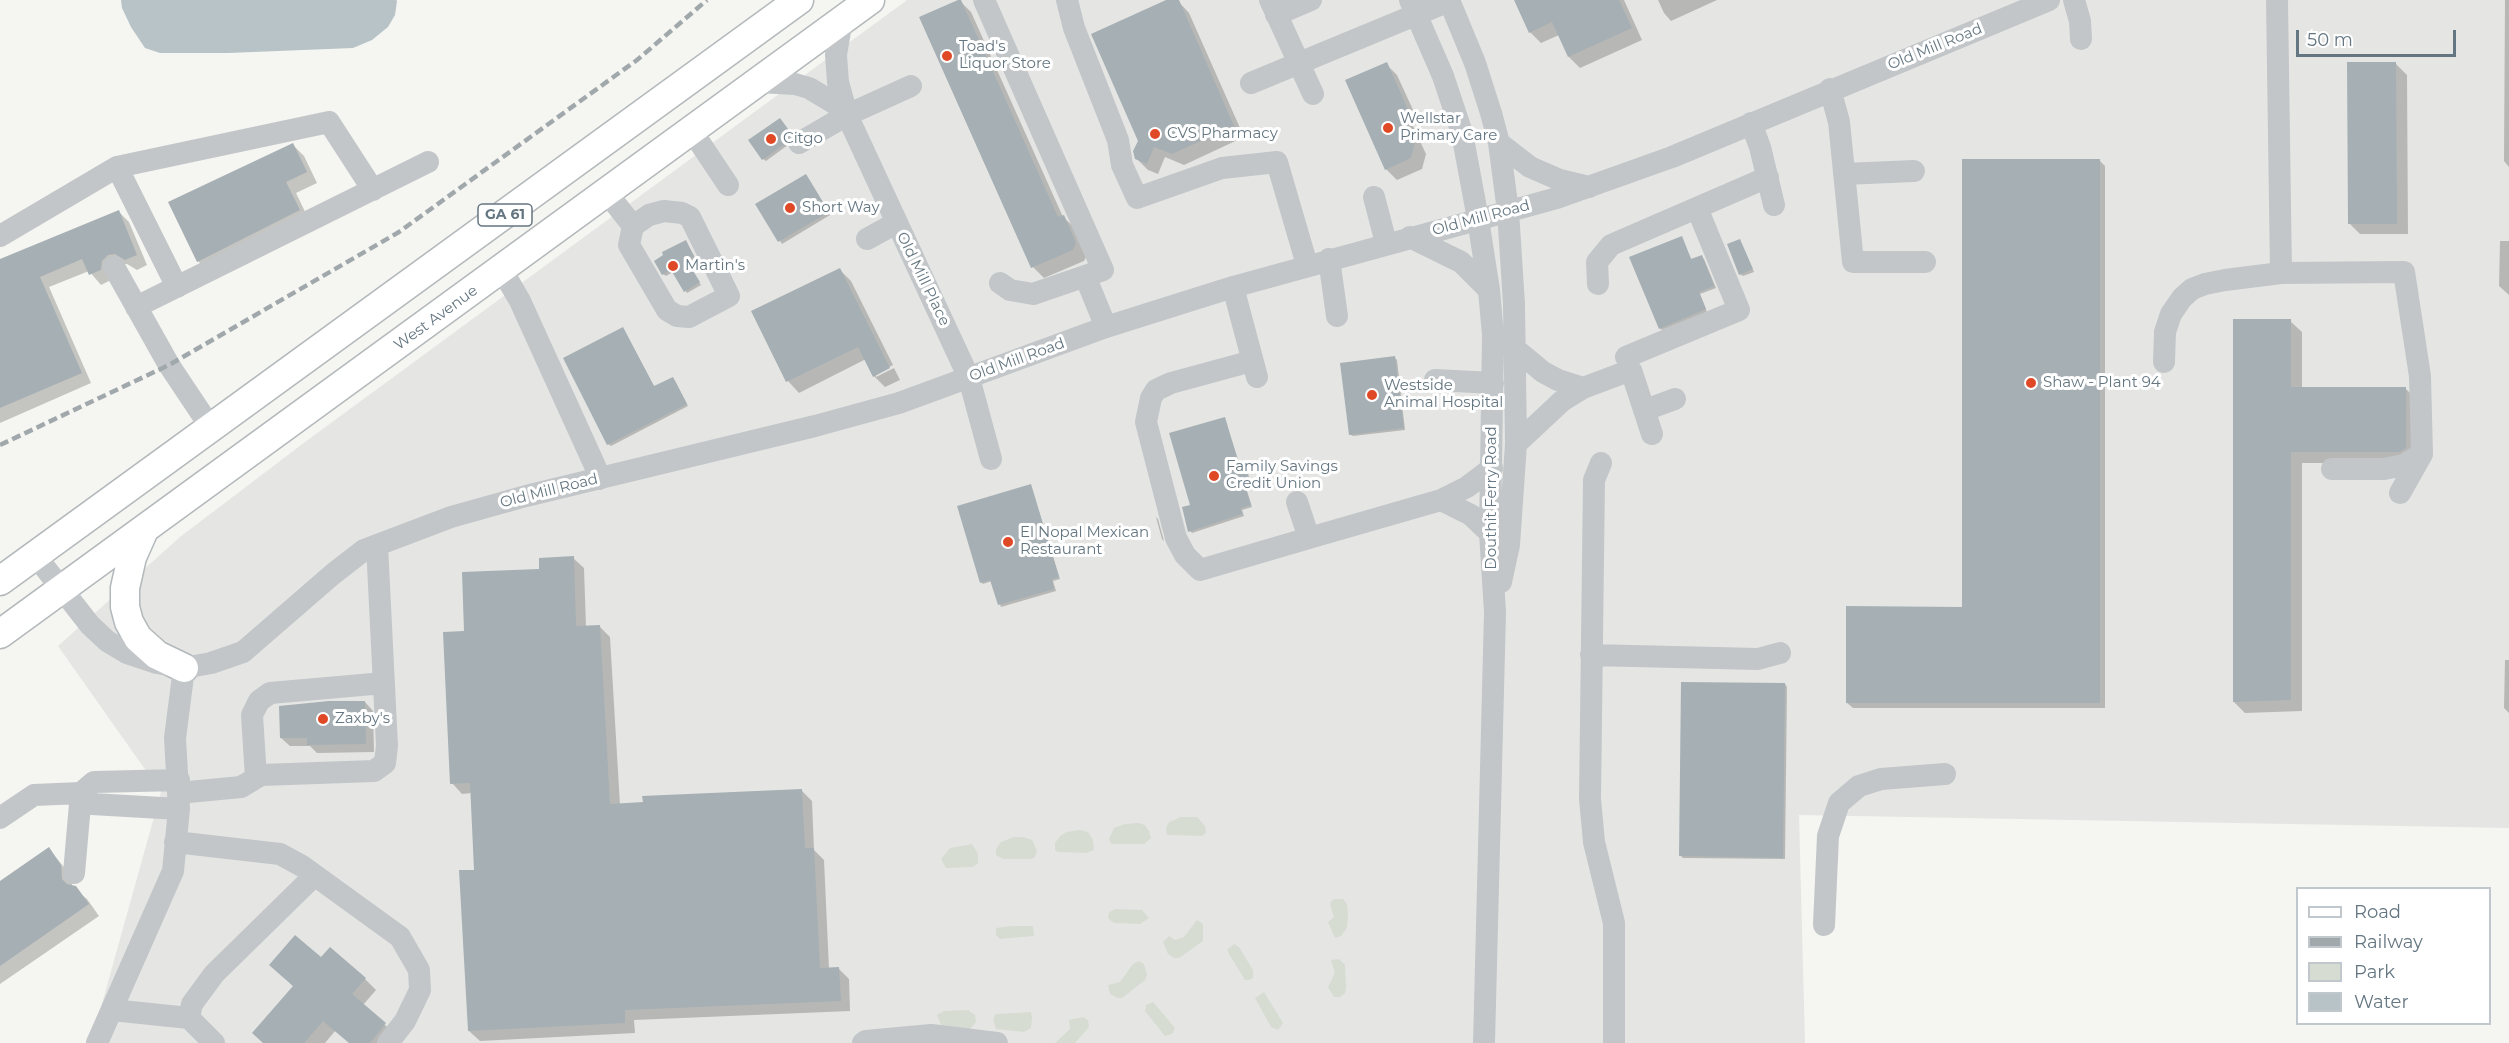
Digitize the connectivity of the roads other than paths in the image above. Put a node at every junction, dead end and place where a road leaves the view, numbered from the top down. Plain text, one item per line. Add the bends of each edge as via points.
1 (799, 0) edge
2 (870, 0) edge
3 (984, 0) edge
4 (1311, 0) edge
5 (2049, 0) edge
6 (2074, 0) edge
7 (2277, 0) edge
8 (1449, 1) edge
9 (1068, 3) edge
10 (1273, 7) edge
11 (1413, 7) edge
12 (845, 18) junction
13 (2081, 39) dead end
14 (1299, 63) junction
15 (759, 82) junction
16 (1251, 83) dead end
17 (911, 86) dead end
18 (1830, 89) junction
19 (1313, 94) dead end
20 (847, 115) junction
21 (1751, 123) junction
22 (692, 131) junction
23 (799, 143) dead end
24 (1499, 143) junction
25 (428, 162) dead end
26 (117, 167) junction
27 (1914, 171) dead end
28 (1844, 174) junction
29 (1768, 177) junction
30 (728, 185) dead end
31 (1589, 187) junction
32 (373, 190) junction
33 (607, 193) junction
34 (1374, 197) dead end
35 (1774, 205) dead end
36 (1697, 208) junction
37 (1508, 211) junction
38 (1478, 219) junction
39 (896, 223) junction
40 (631, 235) junction
41 (0, 236) edge
42 (1410, 237) junction
43 (867, 239) dead end
44 (1386, 243) junction
45 (1318, 262) junction
46 (1925, 262) dead end
47 (114, 267) dead end
48 (502, 270) junction
49 (2281, 273) junction
50 (1085, 276) junction
51 (1000, 283) dead end
52 (1598, 284) dead end
53 (1233, 286) junction
54 (177, 287) junction
55 (1489, 290) junction
56 (136, 307) junction
57 (1337, 316) dead end
58 (1106, 327) junction
59 (1515, 348) junction
60 (1626, 358) junction
61 (2163, 362) dead end
62 (969, 378) junction
63 (1435, 380) dead end
64 (1493, 383) junction
65 (1584, 388) junction
66 (1675, 399) dead end
67 (1645, 410) junction
68 (211, 428) junction
69 (1653, 434) dead end
70 (1516, 444) junction
71 (2422, 454) junction
72 (991, 459) dead end
73 (1601, 463) dead end
74 (1492, 468) junction
75 (2332, 469) dead end
76 (599, 479) junction
77 (2400, 493) dead end
78 (1441, 500) junction
79 (1297, 502) dead end
80 (144, 530) junction
81 (1490, 533) junction
82 (1309, 538) junction
83 (377, 545) junction
84 (35, 555) junction
85 (0, 581) edge
86 (61, 590) junction
87 (1495, 612) junction
88 (0, 634) edge
89 (1780, 653) dead end
90 (1591, 655) junction
91 (184, 668) junction
92 (384, 683) junction
93 (1945, 774) dead end
94 (256, 778) junction
95 (89, 793) junction
96 (179, 794) junction
97 (0, 818) edge
98 (175, 842) junction
99 (74, 873) dead end
100 (314, 876) junction
101 (1824, 925) dead end
102 (112, 1010) junction
103 (189, 1017) junction
104 (98, 1043) edge
105 (214, 1043) edge
106 (388, 1043) edge
107 (863, 1043) edge
108 (998, 1043) edge
109 (1484, 1043) edge
110 (1614, 1043) edge

1 - 68 main road, GA 61
2 - 12 main road, West Avenue / GA 61
3 - 50 street via 1103,270
4 - 10 street
5 - 18 street, Old Mill Road
6 - 13 street
7 - 49 street
8 - 11 street
8 - 24 street, Douthit Ferry Road via 1478,73
9 - 45 street via 1118,140 1122,165 1137,198 1222,168 1276,162
10 - 14 street
11 - 14 street
11 - 38 street, Douthit Ferry Road via 1454,105
12 - 15 main road, West Avenue / GA 61
12 - 20 street, Old Mill Place via 836,55
14 - 16 street
14 - 19 street
15 - 20 street, Old Mill Place via 809,88
15 - 22 main road, West Avenue / GA 61
17 - 20 street
18 - 21 street, Old Mill Road
18 - 28 street via 1839,122
20 - 23 street
20 - 39 street, Old Mill Place
21 - 29 street
21 - 31 street, Old Mill Road
22 - 30 street
22 - 33 main road, West Avenue / GA 61
24 - 31 street via 1530,167
24 - 37 street, Douthit Ferry Road
25 - 32 street
26 - 32 street via 329,122
26 - 41 street
26 - 54 street
27 - 28 street
28 - 46 street via 1853,262
29 - 35 street
29 - 36 street
31 - 37 street, Old Mill Road
32 - 54 street
33 - 40 street
33 - 48 main road, West Avenue / GA 61
34 - 44 street
36 - 52 street via 1611,245 1597,262
36 - 60 street via 1739,310
37 - 38 street, Old Mill Road
37 - 59 street, Douthit Ferry Road
38 - 42 street, Old Mill Road
38 - 55 street, Douthit Ferry Road
39 - 43 street
39 - 62 street, Old Mill Place
40 - 40 street via 667,310 689,317 729,296 689,212 649,214
42 - 44 street, Old Mill Road
42 - 55 street via 1461,262
44 - 45 street, Old Mill Road
45 - 53 street, Old Mill Road
45 - 57 street
47 - 56 street
48 - 76 street
48 - 80 main road, West Avenue / GA 61
49 - 61 street via 2225,280 2192,289 2171,314
49 - 71 street via 2404,272 2420,376
50 - 51 street via 1033,294 1010,290
50 - 58 street
53 - 58 street, Old Mill Road
53 - 82 street via 1255,369 1171,383 1156,390 1146,414 1176,538 1200,570
54 - 56 street
55 - 64 street, Douthit Ferry Road
56 - 68 street
58 - 62 street, Old Mill Road
59 - 65 street via 1543,372
59 - 70 street, Douthit Ferry Road
60 - 65 street
60 - 67 street
62 - 72 street, Old Mill Place
62 - 76 street, Old Mill Road via 899,403 815,426
63 - 64 street
64 - 74 street, Douthit Ferry Road
65 - 70 street via 1562,401
66 - 67 street
67 - 69 street
68 - 84 main road, GA 61
70 - 87 street, Douthit Ferry Road via 1509,545
71 - 75 street via 2404,465 2384,469
71 - 77 street
73 - 90 street via 1593,480
74 - 78 street
74 - 81 street, Douthit Ferry Road
76 - 83 street, Old Mill Road via 451,517
78 - 81 street via 1471,515
78 - 82 street
79 - 82 street
80 - 86 main road, West Avenue / GA 61
80 - 91 main road via 126,580 129,622 138,638 157,655
81 - 87 street, Douthit Ferry Road
83 - 91 street, Old Mill Road via 333,574 243,652
83 - 92 street
84 - 85 main road, GA 61
84 - 86 street, Old Mill Road
86 - 88 main road, West Avenue / GA 61
86 - 91 street, Old Mill Road via 107,641 157,663
87 - 109 street, Douthit Ferry Road
89 - 90 street via 1758,659
90 - 110 street via 1590,799 1594,842 1614,923
91 - 96 street via 176,738
92 - 94 street via 270,693 259,701 252,715
92 - 94 street via 385,763 374,771
93 - 101 street via 1881,779 1859,786 1839,803 1828,836
94 - 96 street via 241,787
95 - 96 street
95 - 97 street via 34,795
95 - 99 street
96 - 98 street
98 - 100 street via 280,854
98 - 102 street via 173,871
100 - 103 street via 214,974 192,1004
100 - 106 street via 400,937 419,970 420,990 405,1022
102 - 103 street
102 - 104 street
103 - 105 street
107 - 108 street via 931,1035

